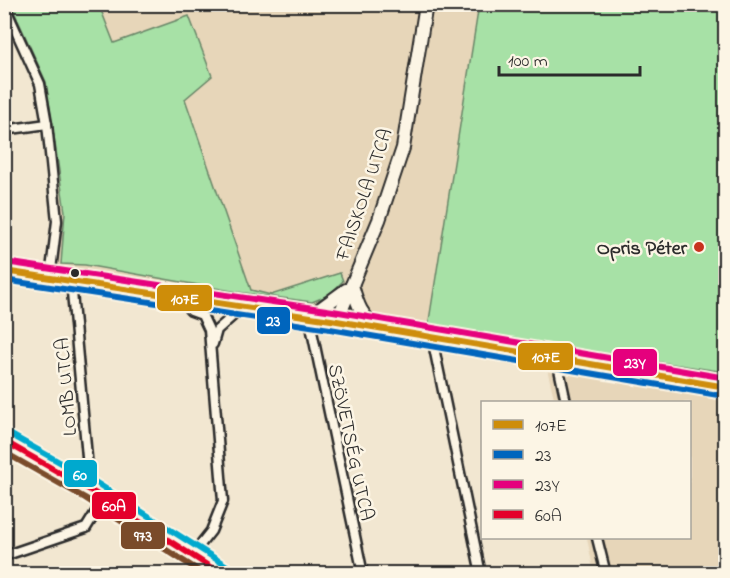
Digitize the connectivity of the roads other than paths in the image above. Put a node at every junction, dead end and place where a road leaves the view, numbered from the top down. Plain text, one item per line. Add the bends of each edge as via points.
1 (426, 4) edge
2 (4, 5) edge
3 (47, 124) junction
4 (4, 130) edge
5 (4, 271) edge
6 (50, 278) junction
7 (71, 281) junction
8 (352, 285) junction
9 (179, 298) junction
10 (243, 307) junction
11 (309, 316) junction
12 (337, 321) junction
13 (383, 329) junction
14 (432, 338) junction
15 (558, 360) junction
16 (212, 365) junction
17 (726, 387) edge
18 (566, 401) edge
19 (4, 441) edge
20 (90, 490) junction
21 (104, 499) junction
22 (598, 539) edge
23 (192, 555) junction
24 (4, 556) edge
25 (222, 573) edge
26 (363, 573) edge
27 (481, 573) edge
28 (606, 573) edge

1 - 8 street, FAISKOLA UTCA via 403,148
2 - 3 street via 40,84
3 - 4 street
3 - 6 street via 57,221
5 - 6 main road
6 - 7 main road
7 - 9 main road
7 - 20 street, LOMB UTCA
8 - 11 street
8 - 12 street, FAISKOLA UTCA
8 - 13 street via 367,321
9 - 10 main road
9 - 16 street via 207,322
10 - 11 main road
10 - 16 street via 217,330
11 - 12 main road
11 - 26 street, SZÖVETSÉG UTCA
12 - 13 main road
13 - 14 main road
14 - 15 main road
14 - 27 street
15 - 17 main road
15 - 18 street
16 - 23 street via 223,501 211,531
19 - 20 street
20 - 21 street
21 - 23 street
21 - 24 street via 86,528
22 - 28 street
23 - 25 street

